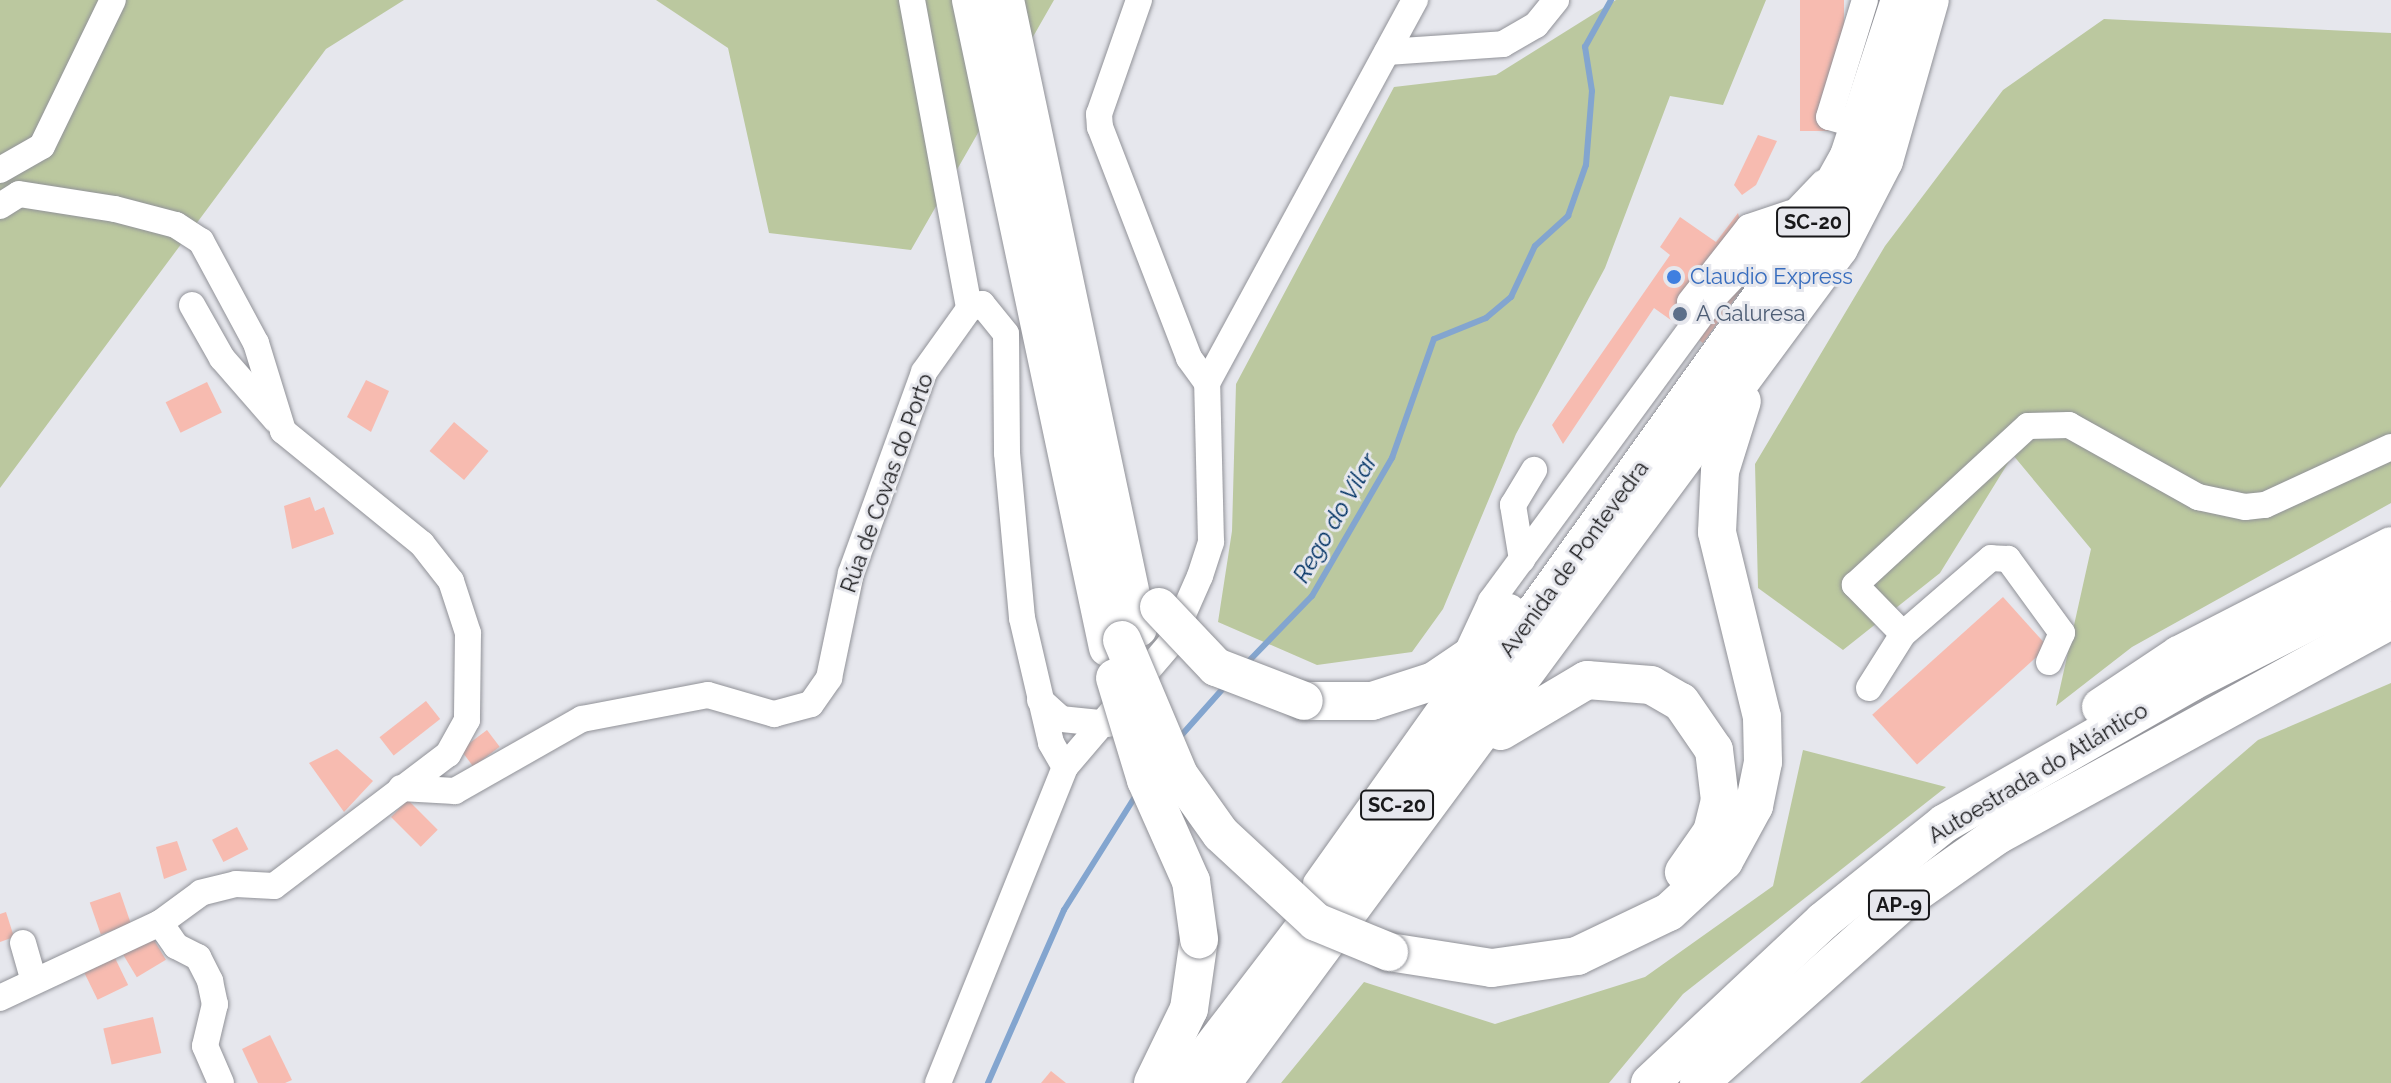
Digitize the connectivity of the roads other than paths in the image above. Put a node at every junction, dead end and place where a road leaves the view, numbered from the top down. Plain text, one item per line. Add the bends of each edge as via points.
1 (113, 0) edge
2 (912, 0) edge
3 (971, 0) edge
4 (1005, 0) edge
5 (1028, 0) edge
6 (1139, 0) edge
7 (1415, 0) edge
8 (1554, 0) edge
9 (1865, 0) edge
10 (1900, 0) edge
11 (1930, 0) edge
12 (1387, 52) junction
13 (1025, 93) junction
14 (1855, 141) junction
15 (42, 146) junction
16 (0, 170) edge
17 (10, 200) edge
18 (192, 305) dead end
19 (969, 309) junction
20 (1749, 372) junction
21 (1207, 383) junction
22 (279, 422) junction
23 (2391, 447) edge
24 (1534, 470) dead end
25 (1094, 490) junction
26 (1601, 522) junction
27 (2391, 546) edge
28 (1522, 560) junction
29 (2391, 580) edge
30 (2391, 620) edge
31 (1132, 631) junction
32 (1903, 634) junction
33 (2391, 648) edge
34 (1471, 656) junction
35 (2049, 662) dead end
36 (1869, 688) dead end
37 (2248, 694) junction
38 (1040, 700) junction
39 (1109, 724) junction
40 (1470, 755) junction
41 (1065, 767) junction
42 (401, 788) junction
43 (1945, 823) junction
44 (160, 923) junction
45 (1393, 942) junction
46 (23, 943) dead end
47 (33, 979) junction
48 (0, 998) edge
49 (947, 1079) edge
50 (221, 1083) edge
51 (1153, 1083) edge
52 (1170, 1083) edge
53 (1185, 1083) edge
54 (1222, 1083) edge
55 (1650, 1083) edge
56 (1699, 1083) edge

1 - 15 street
2 - 19 street
3 - 25 highway
4 - 13 highway
5 - 13 highway
6 - 21 street via 1100,127 1189,358
7 - 12 street
8 - 12 street via 1536,25 1503,44
9 - 14 street via 1829,117
10 - 14 highway, Avenida de Pontevedra / SC-20
11 - 20 highway, Avenida de Pontevedra / SC-20 via 1884,161 1839,248
12 - 21 street
13 - 25 highway
14 - 26 highway, Avenida de Pontevedra / SC-20 via 1751,317
14 - 28 street via 1714,297
15 - 16 street
15 - 17 street
17 - 22 street via 115,209 176,225 201,241 256,343
18 - 22 street via 222,358
19 - 38 street via 982,304 1006,334 1016,565
19 - 42 street, Rúa de Covas do Porto via 924,372 851,573 829,678 811,704 774,714 708,695 582,719 455,791
20 - 40 highway, Avenida de Pontevedra / SC-20
20 - 45 highway via 1717,496 1721,557 1762,717 1763,762 1742,833 1724,861 1669,912 1577,956 1492,968
21 - 39 street via 1207,555 1170,644
22 - 42 street via 298,450 358,487 422,544 461,606 467,720 448,754
23 - 32 street via 2265,505 2245,507 2198,497 2069,425 2028,426 1855,585
24 - 28 street via 1513,505
25 - 31 highway
25 - 31 highway
26 - 34 highway via 1575,529
26 - 53 highway, Avenida de Pontevedra / SC-20
27 - 43 highway via 2179,655 2023,759
28 - 34 street via 1491,601
29 - 43 highway, Autoestrada do Atlántico / AP-9 via 2191,682
30 - 37 highway, Autoestrada do Atlántico / AP-9
31 - 34 highway, bridge via 1304,701 1393,696
31 - 45 highway via 1192,759 1245,834 1328,905
31 - 51 highway, bridge via 1127,728 1191,881 1199,939 1189,1009
32 - 35 street via 1999,557 2013,564 2062,633
32 - 36 street
33 - 37 highway
34 - 52 street
37 - 56 highway, Autoestrada do Atlántico / AP-9 via 1996,836 1915,893
38 - 39 street via 1061,719
38 - 41 street
39 - 41 street
40 - 45 highway via 1536,705 1587,680 1651,685 1681,702 1714,750 1720,800 1712,832 1689,869 1618,919 1531,945
40 - 54 highway, Avenida de Pontevedra / SC-20
41 - 49 street
42 - 44 street via 274,886 219,886
43 - 55 highway, Autoestrada do Atlántico / AP-9 via 1823,921
44 - 47 street
44 - 50 street via 176,946 198,957 210,981 215,1004 205,1046
46 - 47 street
47 - 48 street

